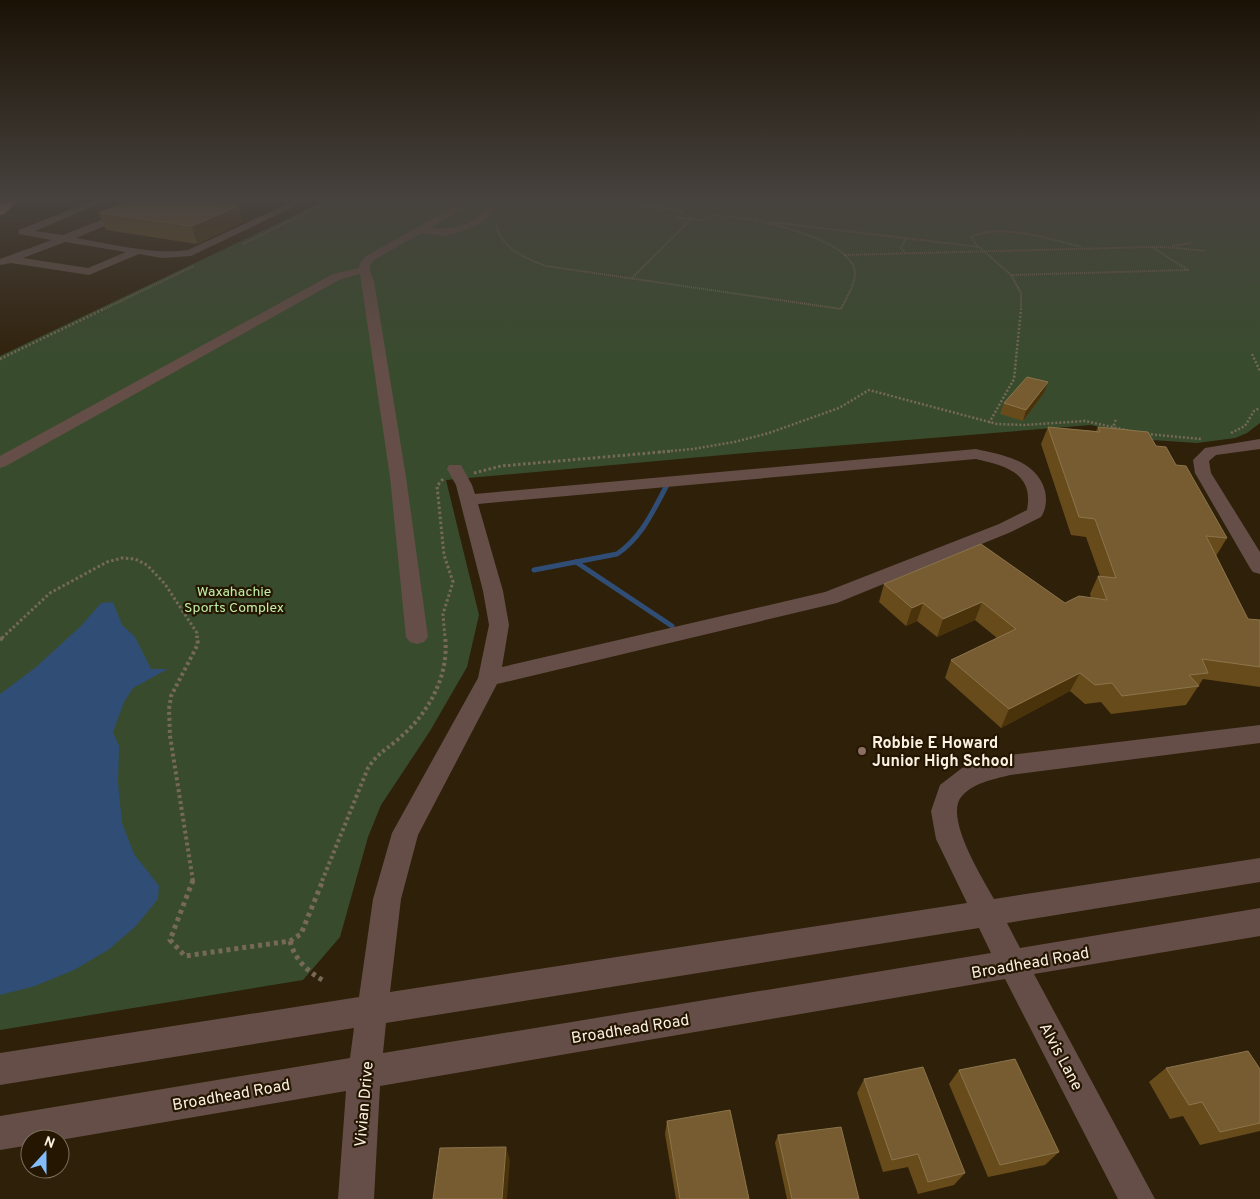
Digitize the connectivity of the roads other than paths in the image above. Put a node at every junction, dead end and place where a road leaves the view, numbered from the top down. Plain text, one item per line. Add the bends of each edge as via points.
1 (17, 257) edge
2 (124, 257) edge
3 (372, 257) edge
4 (12, 259) junction
5 (0, 262) edge
6 (364, 270) junction
7 (1260, 444) edge
8 (0, 463) edge
9 (457, 472) road end
10 (468, 500) junction
11 (1260, 568) edge
12 (417, 637) dead end
13 (489, 678) junction
14 (1260, 734) edge
15 (1260, 870) edge
16 (986, 913) junction
17 (1260, 922) edge
18 (1014, 965) junction
19 (372, 1010) junction
20 (0, 1069) edge
21 (364, 1072) junction
22 (0, 1133) edge
23 (356, 1199) edge
24 (1137, 1199) edge

1 - 4 street
2 - 4 street via 89,272
3 - 6 street via 365,263
4 - 5 street
6 - 8 street via 337,276
6 - 12 street via 398,477
7 - 11 street via 1211,451 1201,460 1203,473
9 - 10 street, Vivian Drive
10 - 13 street, Vivian Drive via 494,591 499,625
10 - 13 street via 976,454 1006,461 1029,474 1037,492 1036,513 830,598
13 - 19 street, Vivian Drive via 405,833 387,899
14 - 16 street, Alvis Lane via 1010,765 971,775 949,792 944,811 950,839
15 - 16 street
16 - 18 street, Alvis Lane
16 - 19 street
17 - 18 street, Broadhead Road
18 - 21 street, Broadhead Road
18 - 24 street, Alvis Lane
19 - 20 street
19 - 21 street, Vivian Drive
21 - 22 street, Broadhead Road
21 - 23 street, Vivian Drive

